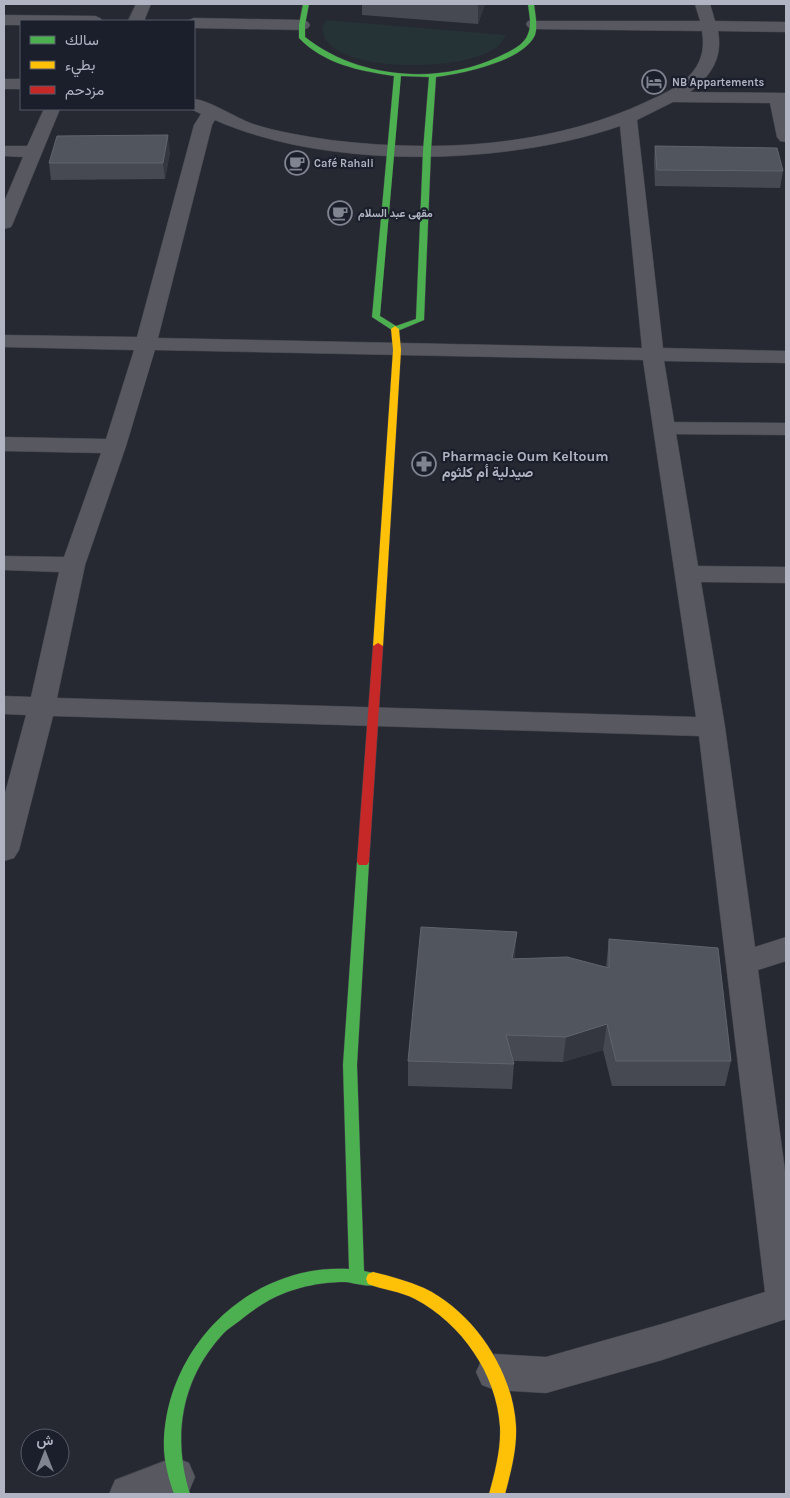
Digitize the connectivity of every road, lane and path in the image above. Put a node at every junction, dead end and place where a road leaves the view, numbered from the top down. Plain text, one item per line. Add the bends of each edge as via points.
1 (144, 4) edge
2 (306, 4) edge
3 (531, 4) edge
4 (703, 4) edge
5 (4, 20) edge
6 (20, 20) edge
7 (136, 20) edge
8 (195, 23) edge
9 (534, 24) junction
10 (302, 25) junction
11 (708, 26) junction
12 (786, 27) edge
13 (398, 74) junction
14 (433, 74) junction
15 (4, 84) edge
16 (20, 84) edge
17 (670, 97) junction
18 (781, 98) edge
19 (202, 108) edge
20 (52, 110) edge
21 (628, 118) junction
22 (786, 137) edge
23 (390, 151) junction
24 (427, 151) junction
25 (4, 152) edge
26 (35, 152) junction
27 (4, 223) edge
28 (395, 329) junction
29 (4, 341) edge
30 (146, 344) junction
31 (397, 350) junction
32 (653, 355) junction
33 (786, 358) edge
34 (664, 428) junction
35 (786, 429) edge
36 (4, 444) edge
37 (115, 446) junction
38 (4, 564) edge
39 (73, 565) junction
40 (686, 574) junction
41 (786, 575) edge
42 (4, 705) edge
43 (42, 706) junction
44 (372, 717) junction
45 (711, 726) junction
46 (4, 850) edge
47 (786, 949) edge
48 (740, 964) junction
49 (357, 1275) junction
50 (786, 1302) edge
51 (495, 1372) junction
52 (179, 1486) edge
53 (129, 1494) edge
54 (497, 1494) edge

1 - 7 street
2 - 10 street
3 - 9 street
4 - 11 street
5 - 6 street
8 - 10 street
9 - 11 street
9 - 14 street via 529,40 506,56 472,69
10 - 13 street via 302,38 324,56 356,67
11 - 12 street
11 - 17 street via 712,46 708,62 693,81
13 - 14 street
13 - 23 street
14 - 24 street
15 - 16 street
17 - 18 street
17 - 21 street
18 - 22 street
19 - 23 street via 264,132 336,146
19 - 30 street via 203,125
20 - 26 street
21 - 24 street via 574,136 494,148
21 - 32 street
23 - 24 street
23 - 28 street via 376,317
24 - 28 street via 420,320
25 - 26 street
26 - 27 street
28 - 31 street
29 - 30 street
30 - 31 street
30 - 37 street
31 - 32 street
31 - 44 street
32 - 33 street
32 - 34 street
34 - 35 lane
34 - 40 street
36 - 37 street
37 - 39 street
38 - 39 street
39 - 43 street
40 - 41 street
40 - 45 street
42 - 43 street
43 - 44 street
43 - 46 street
44 - 45 street
44 - 49 street via 350,1066
45 - 48 street
47 - 48 street
48 - 50 street
49 - 51 street via 400,1285 439,1304 472,1334
49 - 52 street via 306,1279 257,1298 217,1330 187,1373 172,1424
50 - 51 street via 546,1375
51 - 54 street via 507,1419 505,1467
52 - 53 street

